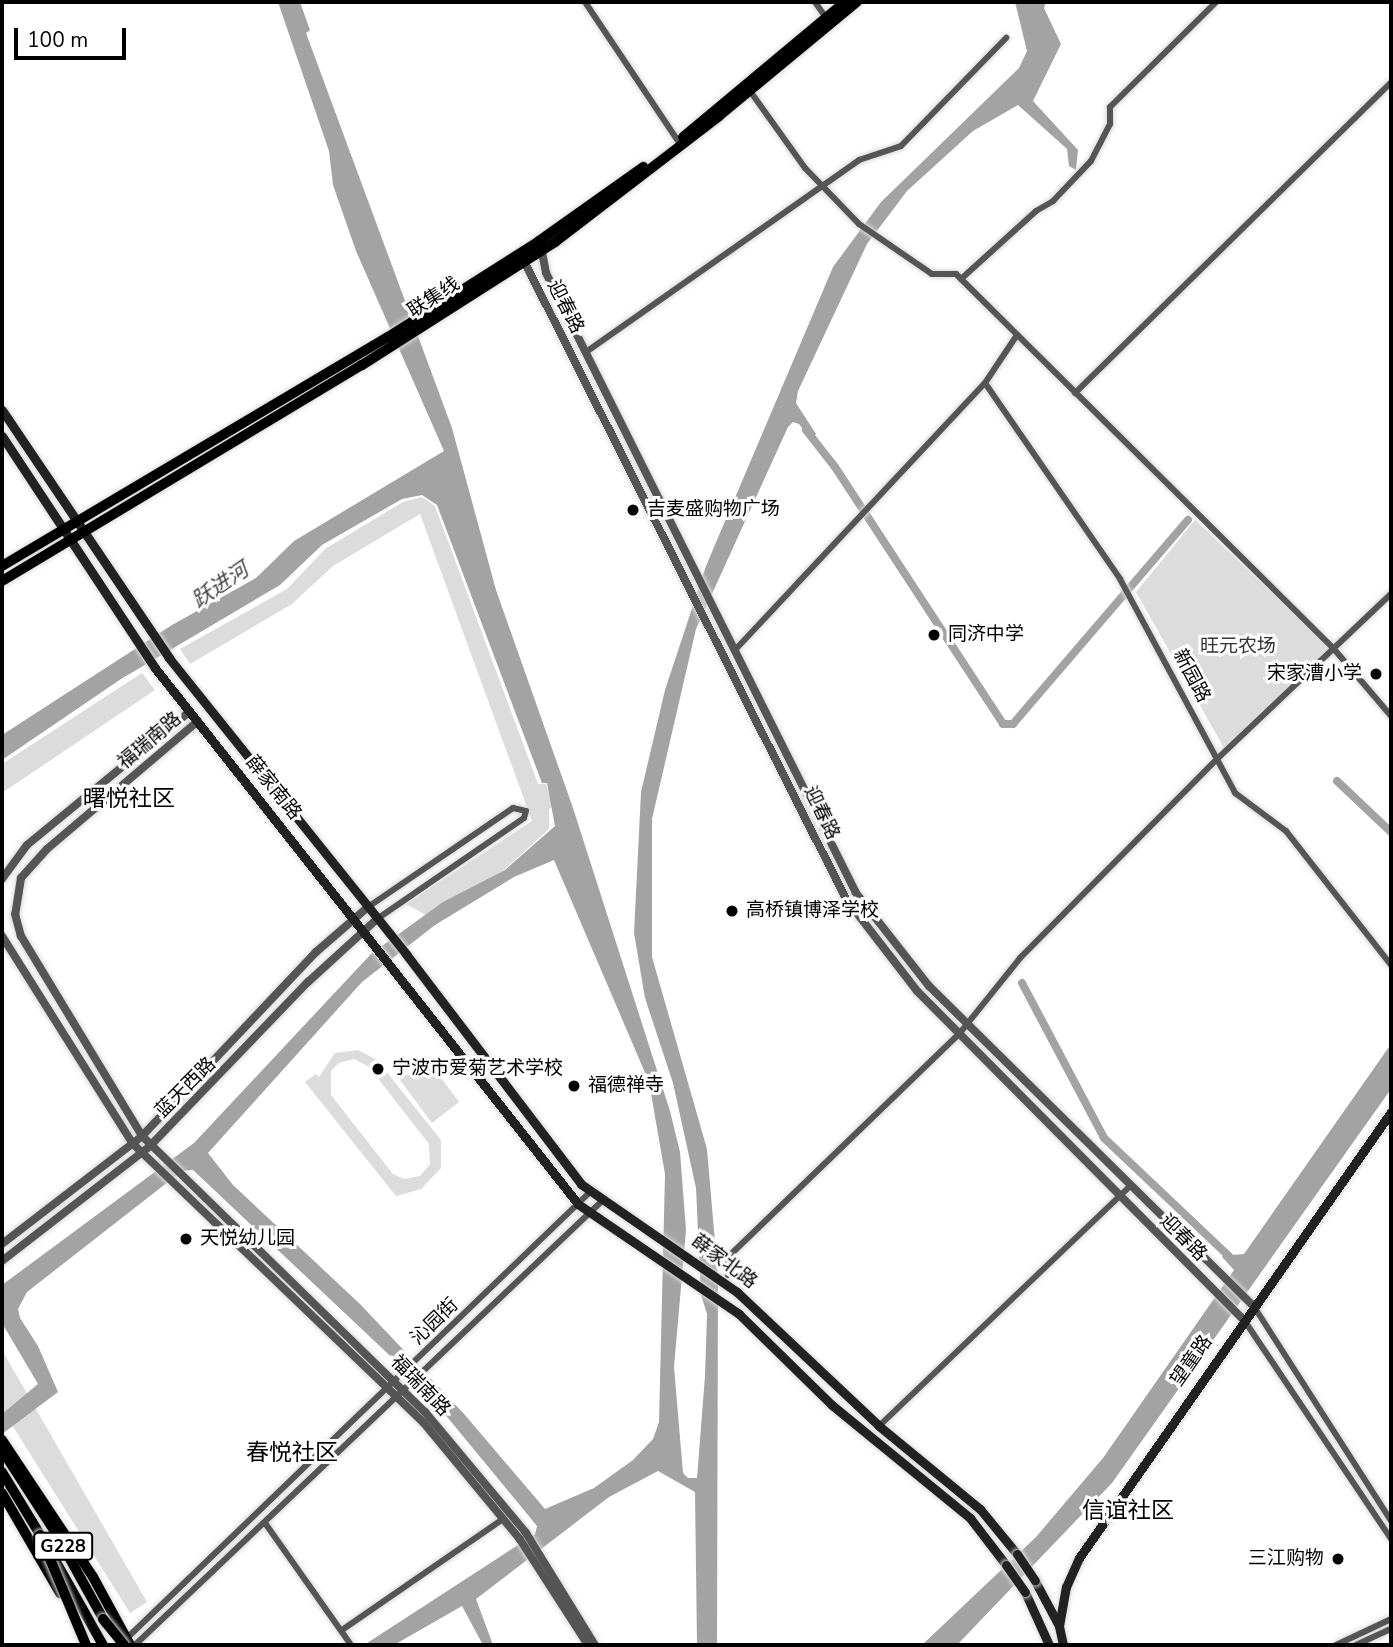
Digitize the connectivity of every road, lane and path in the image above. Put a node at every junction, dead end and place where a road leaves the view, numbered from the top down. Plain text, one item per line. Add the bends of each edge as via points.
1 (585, 2) edge
2 (815, 2) edge
3 (845, 2) edge
4 (857, 2) edge
5 (1216, 2) edge
6 (826, 18) junction
7 (1006, 38) dead end
8 (1391, 83) edge
9 (750, 90) junction
10 (678, 141) junction
11 (823, 187) junction
12 (540, 245) junction
13 (522, 257) junction
14 (961, 279) junction
15 (1017, 335) junction
16 (390, 341) junction
17 (586, 352) junction
18 (985, 383) junction
19 (1075, 393) junction
20 (2, 410) edge
21 (2, 436) edge
22 (79, 521) junction
23 (65, 528) junction
24 (86, 533) junction
25 (72, 541) junction
26 (2, 566) edge
27 (2, 581) edge
28 (1391, 594) edge
29 (1334, 649) junction
30 (735, 650) junction
31 (190, 711) junction
32 (1391, 716) edge
33 (198, 721) junction
34 (1217, 759) junction
35 (2, 879) edge
36 (368, 907) junction
37 (354, 917) junction
38 (377, 919) junction
39 (364, 929) junction
40 (2, 936) edge
41 (1391, 965) edge
42 (966, 1023) junction
43 (959, 1034) junction
44 (1391, 1112) edge
45 (142, 1136) junction
46 (133, 1144) junction
47 (150, 1146) junction
48 (142, 1154) junction
49 (182, 1183) junction
50 (1130, 1185) junction
51 (589, 1194) junction
52 (1118, 1196) junction
53 (602, 1201) junction
54 (578, 1204) junction
55 (590, 1213) junction
56 (2, 1244) edge
57 (2, 1261) edge
58 (727, 1279) junction
59 (1253, 1306) junction
60 (1243, 1319) junction
61 (392, 1386) junction
62 (401, 1394) junction
63 (879, 1426) junction
64 (2, 1444) edge
65 (2, 1472) edge
66 (2, 1493) edge
67 (503, 1519) junction
68 (1391, 1521) edge
69 (265, 1523) junction
70 (40, 1535) junction
71 (523, 1536) junction
72 (1391, 1539) edge
73 (541, 1562) junction
74 (1391, 1619) edge
75 (1059, 1626) junction
76 (1391, 1629) edge
77 (342, 1630) junction
78 (126, 1644) edge
79 (88, 1645) edge
80 (103, 1645) edge
81 (351, 1645) edge
82 (588, 1645) edge
83 (595, 1645) edge
84 (1049, 1645) edge
85 (1063, 1645) edge
86 (1336, 1645) edge
87 (1356, 1645) edge

1 - 10 street
2 - 6 street
3 - 6 main road, 联集线
4 - 9 main road, 联集线
5 - 14 street via 1110,107 1110,124 1091,161 1053,201
6 - 10 main road, 联集线
7 - 11 street via 901,146 859,160
8 - 19 street
9 - 11 street
9 - 12 main road, 联集线
10 - 12 main road, 联集线
11 - 14 street via 873,235 932,274 956,274
11 - 17 street
12 - 13 main road, 联集线
12 - 17 street, 迎春路 via 547,273
13 - 16 main road, 联集线
13 - 43 street, 迎春路 via 846,899 917,991
14 - 15 street
15 - 18 street
15 - 19 street
16 - 22 main road, 联集线
16 - 24 main road, 联集线
17 - 30 street, 迎春路
18 - 30 street
18 - 34 street, 新园路 via 1120,579
19 - 29 street
20 - 22 main road
21 - 23 main road
22 - 23 main road, 联集线
22 - 24 main road
23 - 25 main road
23 - 26 main road, 联集线
24 - 25 main road, 联集线
24 - 36 main road, 薛家南路 via 169,658
25 - 27 main road, 联集线
25 - 31 main road, 薛家南路 via 142,650
28 - 29 street
29 - 32 street
29 - 34 street
30 - 42 street, 迎春路 via 856,893 929,986
31 - 33 main road, 薛家南路
31 - 35 street, 福瑞南路 via 27,845
33 - 37 main road, 薛家南路
33 - 45 street, 福瑞南路 via 47,849 21,878 15,894 21,936
34 - 41 street, 新园路 via 1235,793 1286,831
34 - 42 street via 1020,958
36 - 37 street, 蓝天西路
36 - 38 main road, 薛家南路
36 - 38 street via 513,808 526,811 524,818
37 - 39 main road, 薛家南路
37 - 45 street, 蓝天西路
38 - 39 street, 蓝天西路
38 - 51 main road, 薛家北路
39 - 47 street, 蓝天西路
39 - 54 main road, 薛家北路 via 473,1076
40 - 46 street
42 - 43 street
42 - 50 street, 迎春路
43 - 52 street, 迎春路
43 - 58 street via 728,1257
44 - 59 main road, 望童路
45 - 46 street, 蓝天西路
45 - 47 street, 福瑞南路
46 - 48 street
46 - 56 street, 蓝天西路
47 - 48 street, 蓝天西路
47 - 49 street, 福瑞南路
48 - 49 street
48 - 57 street, 蓝天西路
49 - 61 street, 福瑞南路
50 - 52 street
50 - 59 street, 迎春路
51 - 53 main road, 薛家北路
51 - 54 street, 沁园街
52 - 60 street, 迎春路
52 - 63 street
53 - 55 street, 沁园街
53 - 58 main road, 薛家北路
54 - 55 main road, 薛家北路
54 - 61 street, 沁园街
55 - 62 street, 沁园街
55 - 84 main road, 薛家北路, bridge via 726,1304 832,1405 962,1510 1025,1592
58 - 63 main road, 薛家北路
59 - 60 main road, 望童路
59 - 68 street
60 - 72 street
60 - 75 main road, 望童路 via 1079,1558 1066,1587
61 - 62 street, 福瑞南路
61 - 78 street, 沁园街
62 - 67 street, 福瑞南路
62 - 69 street, 沁园街
62 - 71 street, 福瑞南路
63 - 75 main road, 薛家北路, bridge via 972,1502 1017,1554
64 - 78 main road via 93,1577
64 - 78 highway, G228, bridge via 103,1619
65 - 70 highway, G228
66 - 79 main road
67 - 71 street, 福瑞南路
67 - 77 street
69 - 77 street
69 - 78 street, 沁园街
70 - 79 highway, bridge
70 - 80 highway, G228, bridge
71 - 73 street, 福瑞南路
73 - 82 street, 福瑞南路
73 - 83 street, 福瑞南路
74 - 86 street
75 - 85 main road, 望童路
76 - 87 street
77 - 81 street

